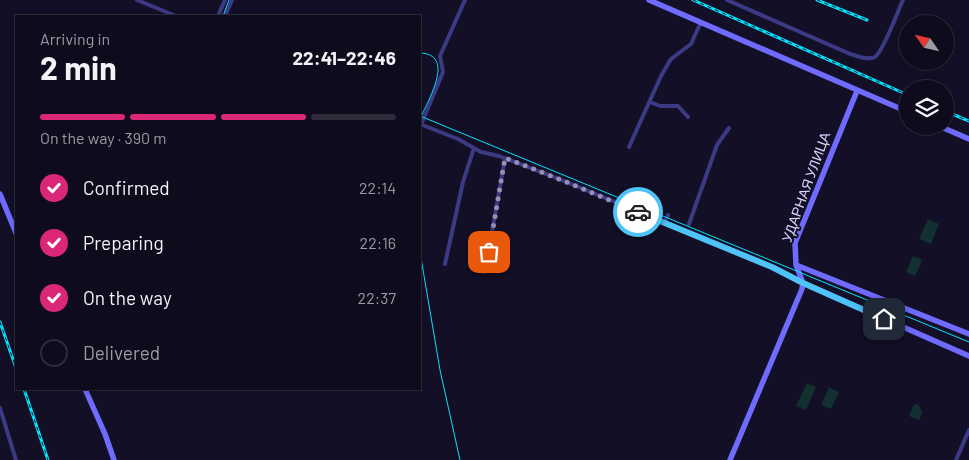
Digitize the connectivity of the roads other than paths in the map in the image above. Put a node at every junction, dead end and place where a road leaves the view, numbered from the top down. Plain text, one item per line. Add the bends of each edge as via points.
1 (137, 0) edge
2 (224, 0) edge
3 (232, 0) edge
4 (464, 0) edge
5 (649, 0) edge
6 (727, 0) edge
7 (903, 0) edge
8 (174, 15) edge
9 (218, 15) edge
10 (225, 15) edge
11 (701, 22) junction
12 (857, 90) junction
13 (650, 102) junction
14 (899, 108) edge
15 (688, 117) dead end
16 (421, 123) edge
17 (421, 125) edge
18 (729, 128) dead end
19 (954, 132) edge
20 (969, 139) edge
21 (630, 147) dead end
22 (474, 148) junction
23 (505, 158) junction
24 (0, 194) edge
25 (668, 216) dead end
26 (664, 222) junction
27 (689, 224) dead end
28 (15, 231) edge
29 (445, 264) dead end
30 (796, 265) junction
31 (485, 272) dead end
32 (803, 283) junction
33 (969, 334) edge
34 (969, 356) edge
35 (85, 390) edge
36 (0, 408) edge
37 (969, 430) edge
38 (16, 460) edge
39 (114, 460) edge
40 (730, 460) edge
41 (956, 460) edge

1 - 8 street
2 - 9 street
3 - 10 street
4 - 16 street via 440,56 443,72
5 - 11 street
6 - 7 street via 856,56 872,58 883,46
11 - 12 street
11 - 13 street via 691,44 669,62
12 - 14 street
12 - 30 street, УДАРНАЯ УЛИЦА via 796,244
13 - 15 street via 660,106 678,106
13 - 21 street
17 - 22 street
18 - 27 street via 718,145
19 - 20 street
22 - 23 street
22 - 29 street
23 - 26 street
23 - 31 street
24 - 28 street
25 - 26 street
26 - 32 street
30 - 32 street, УДАРНАЯ УЛИЦА
30 - 33 street
32 - 34 street
32 - 40 street
35 - 39 street
36 - 38 street
37 - 41 street

